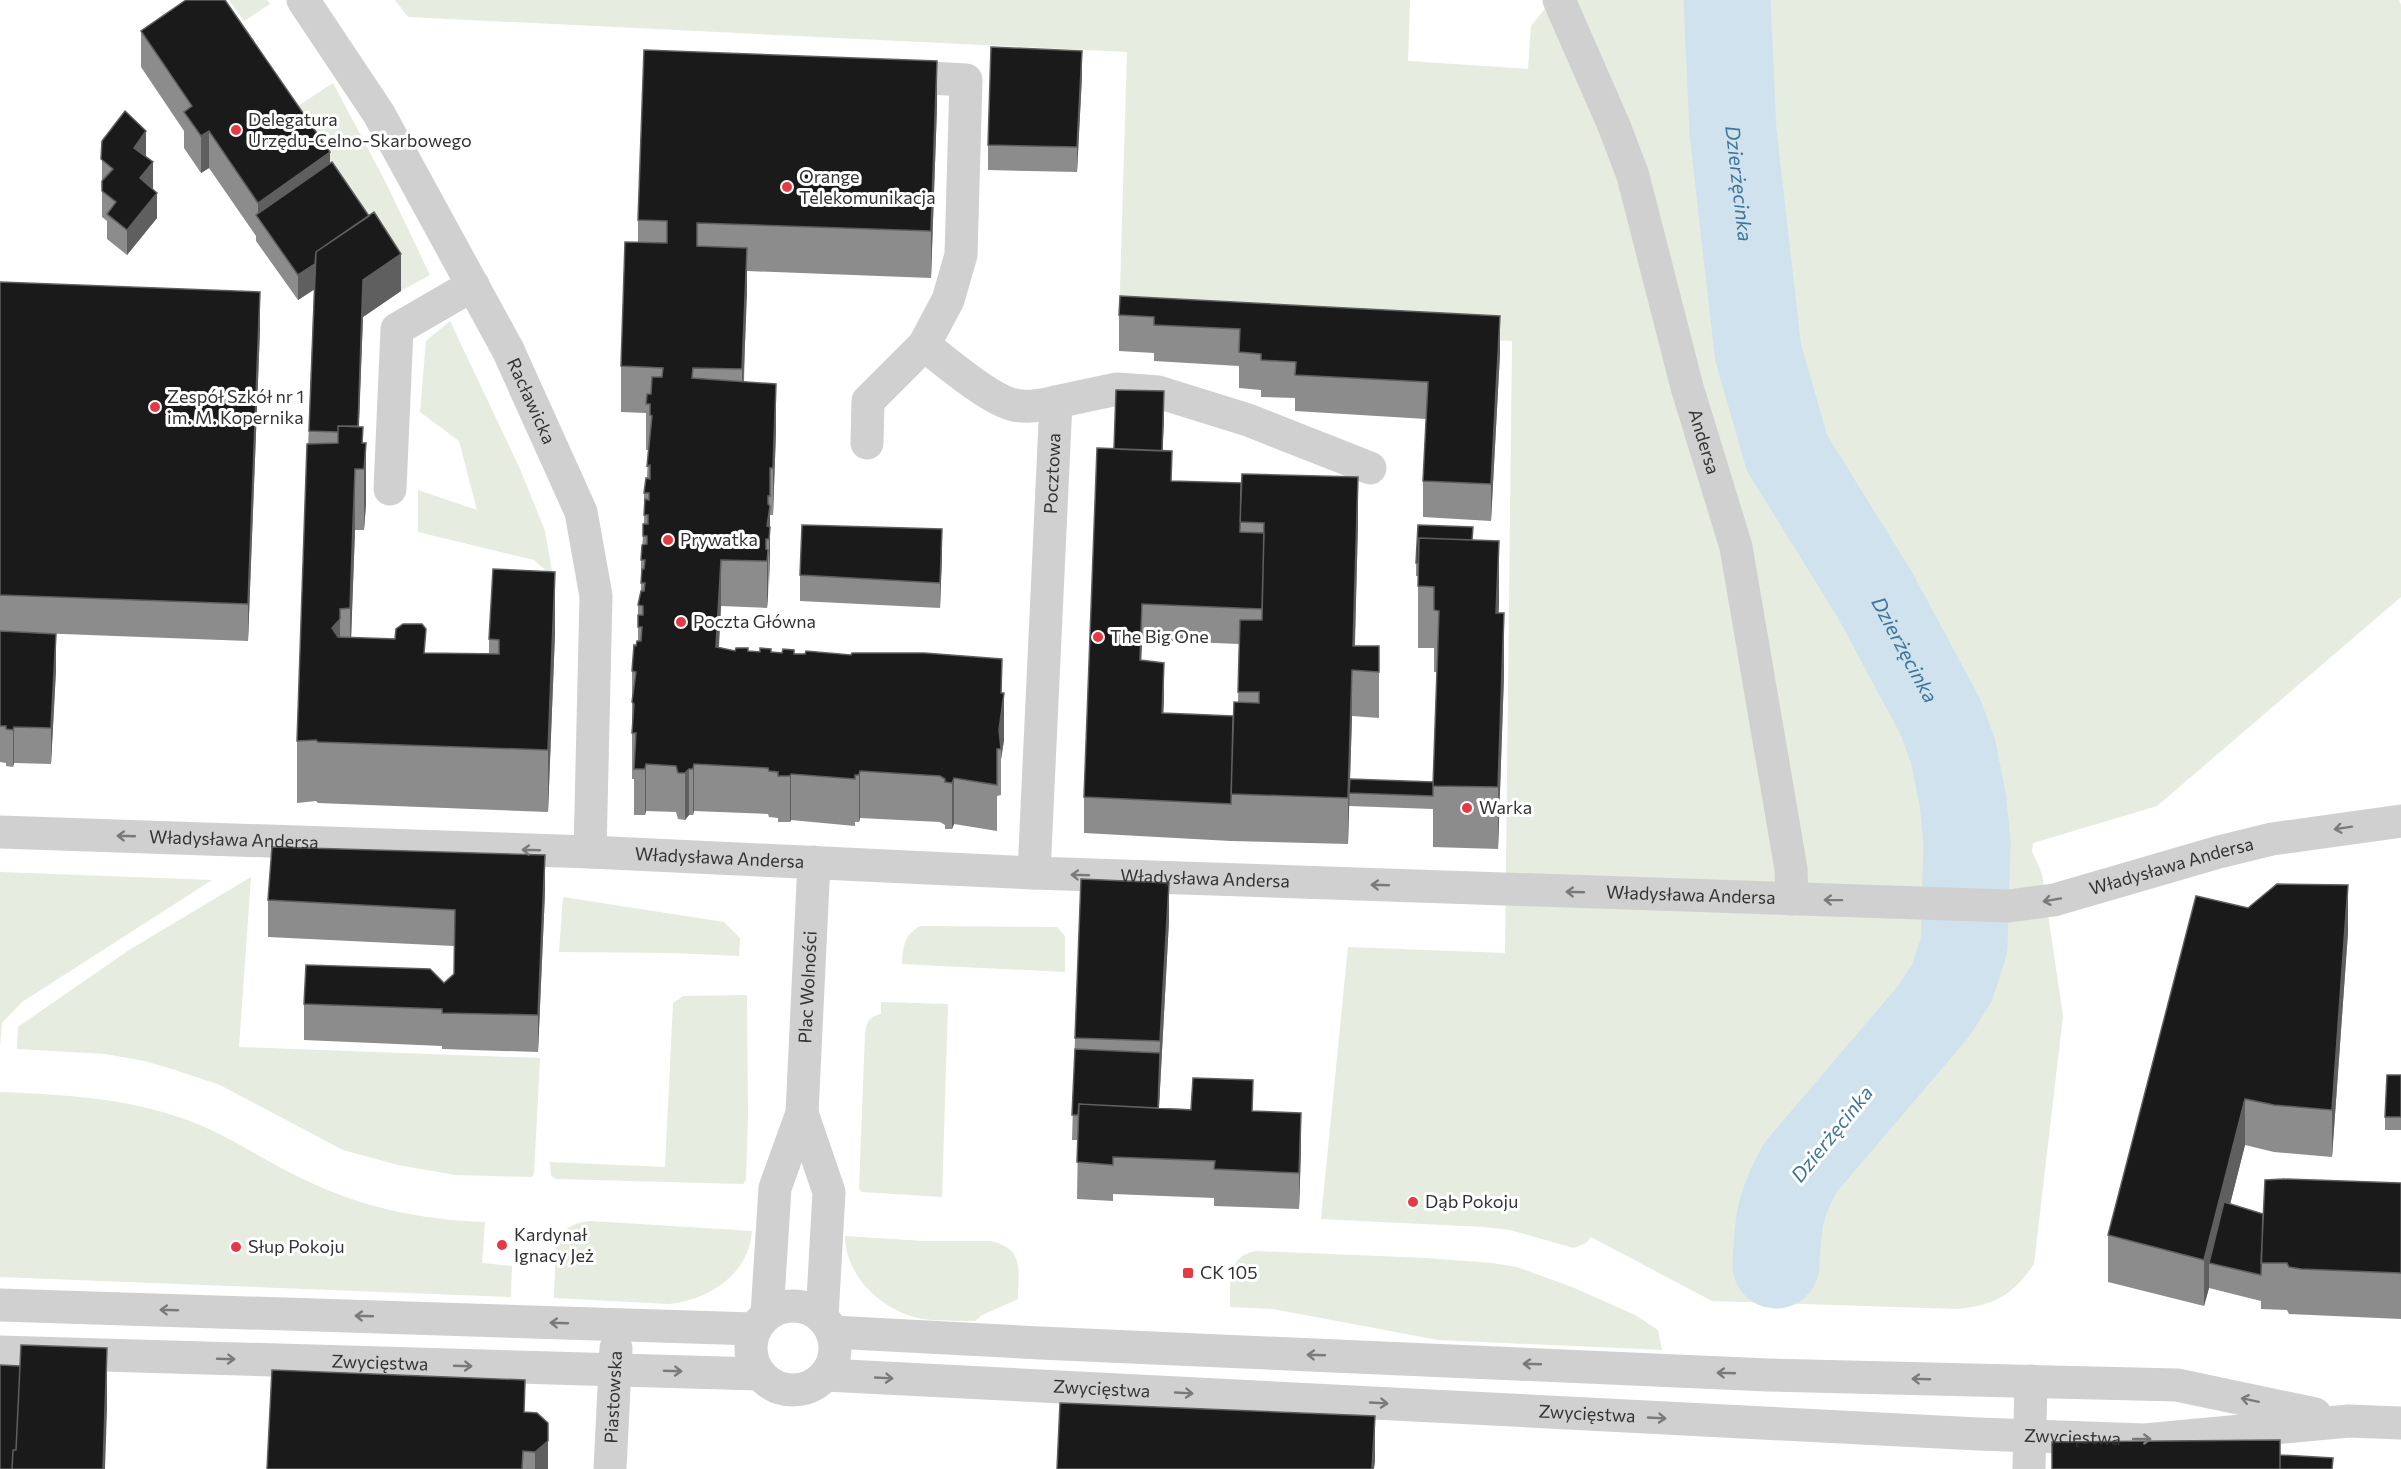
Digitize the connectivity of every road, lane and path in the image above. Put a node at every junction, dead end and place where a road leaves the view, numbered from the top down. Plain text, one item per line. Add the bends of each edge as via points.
1 (303, 0) edge
2 (1559, 0) edge
3 (859, 75) edge
4 (472, 285) junction
5 (924, 345) junction
6 (1056, 402) junction
7 (867, 443) dead end
8 (1370, 468) dead end
9 (390, 489) dead end
10 (2401, 821) edge
11 (0, 832) edge
12 (590, 852) junction
13 (814, 862) junction
14 (1034, 873) junction
15 (1792, 899) junction
16 (802, 1113) junction
17 (0, 1305) edge
18 (760, 1321) junction
19 (827, 1324) junction
20 (617, 1325) junction
21 (0, 1352) edge
22 (614, 1369) junction
23 (758, 1374) junction
24 (826, 1375) junction
25 (2031, 1381) junction
26 (2349, 1420) junction
27 (2401, 1423) edge
28 (2030, 1436) junction
29 (610, 1469) edge
30 (2029, 1469) edge

1 - 4 street, Racławicka via 379,114
2 - 15 street, Andersa via 1634,176 1687,387 1736,547 1791,868
3 - 5 street via 966,80 961,255 948,300
4 - 9 street via 397,329
4 - 12 street, Racławicka via 508,350 581,512 596,596
5 - 6 street via 988,392 1013,405
5 - 7 street via 868,401
6 - 8 street via 1118,389 1158,392 1248,420
6 - 14 street, Pocztowa
10 -> 15 street, Władysława Andersa via 2272,839 2054,900 2009,906
12 -> 11 street, Władysława Andersa
12 - 13 street, Władysława Andersa
13 - 14 street, Władysława Andersa
13 - 16 street, Plac Wolności
15 -> 14 street, Władysława Andersa
16 - 18 street, Plac Wolności via 775,1188 772,1250
16 - 19 street, Plac Wolności via 829,1192
20 -> 17 street, Zwycięstwa
18 - 19 street, Zwycięstwa via 780,1307 795,1305 810,1309
18 - 20 street, Zwycięstwa
18 - 23 street via 750,1344
19 - 24 street via 836,1347
25 -> 19 street, Zwycięstwa via 1768,1375 1040,1343
20 - 22 street, Piastowska
21 -> 22 street, Zwycięstwa
22 -> 23 street, Zwycięstwa
22 - 29 street, Piastowska
23 - 24 street, Zwycięstwa via 784,1390 800,1390
24 -> 28 street, Zwycięstwa
26 -> 25 street, Zwycięstwa via 2176,1385
25 - 28 street
26 - 27 street, Zwycięstwa
28 -> 26 street, Zwycięstwa via 2145,1440
28 - 30 street

